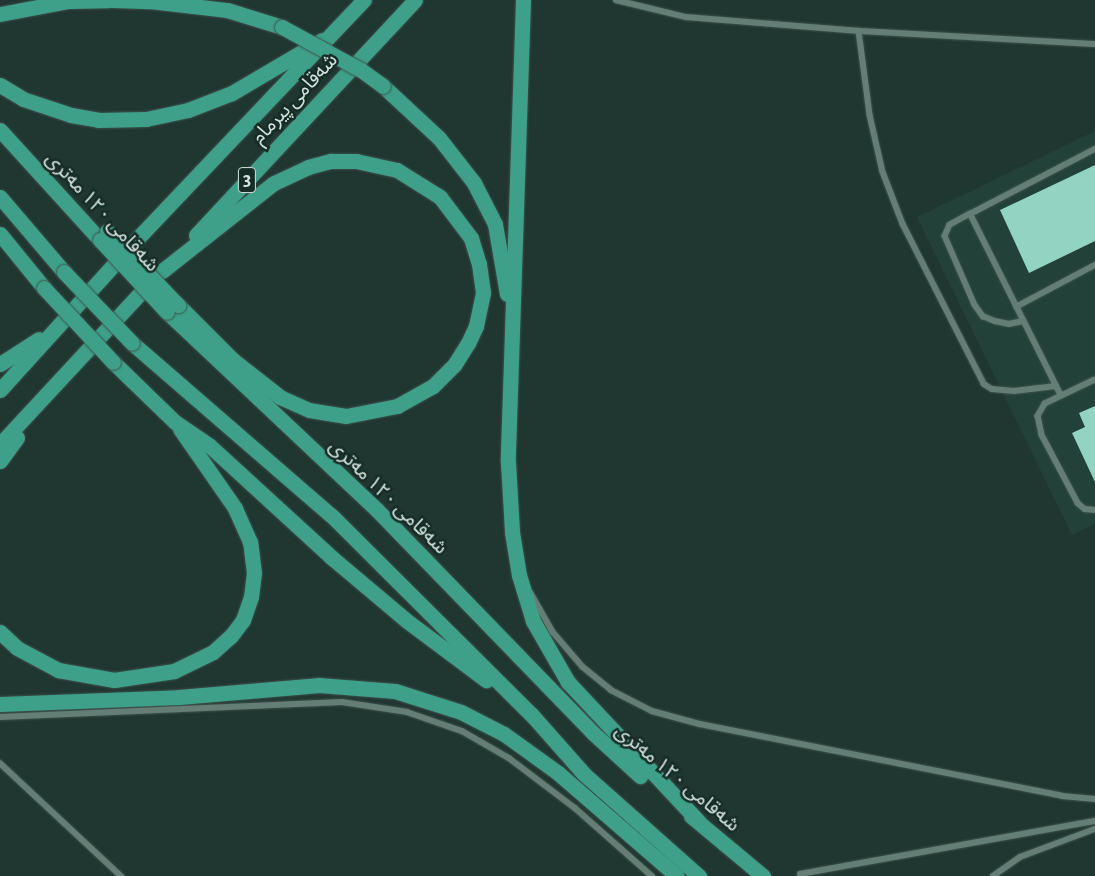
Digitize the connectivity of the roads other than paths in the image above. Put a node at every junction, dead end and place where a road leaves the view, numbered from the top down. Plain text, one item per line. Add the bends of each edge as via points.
1 (108, 0) edge
2 (114, 0) edge
3 (213, 0) edge
4 (364, 0) edge
5 (415, 0) edge
6 (616, 0) edge
7 (523, 4) edge
8 (0, 14) edge
9 (257, 18) junction
10 (859, 31) junction
11 (334, 33) junction
12 (1095, 44) edge
13 (0, 85) edge
14 (0, 130) edge
15 (1095, 149) edge
16 (0, 197) edge
17 (970, 214) junction
18 (0, 234) edge
19 (6, 243) edge
20 (1095, 265) edge
21 (162, 271) junction
22 (1016, 307) junction
23 (172, 308) junction
24 (1023, 321) junction
25 (57, 328) junction
26 (512, 332) junction
27 (85, 351) junction
28 (0, 364) edge
29 (1095, 380) edge
30 (1056, 386) junction
31 (0, 390) edge
32 (1061, 396) junction
33 (175, 422) junction
34 (0, 444) edge
35 (0, 461) edge
36 (1095, 510) edge
37 (512, 532) junction
38 (0, 632) edge
39 (0, 704) edge
40 (531, 714) junction
41 (0, 717) edge
42 (0, 763) edge
43 (1095, 800) edge
44 (698, 821) junction
45 (1095, 821) edge
46 (1095, 829) edge
47 (800, 874) dead end
48 (122, 876) edge
49 (652, 876) edge
50 (677, 876) edge
51 (699, 876) edge
52 (763, 876) edge
53 (993, 876) edge

1 - 8 highway via 69,1
2 - 9 highway via 212,8
3 - 9 highway
4 - 11 highway, شەقامی پیرمام / 3
5 - 21 highway, شەقامی پیرمام / 3
6 - 10 lane via 686,17
7 - 26 highway
9 - 26 highway, bridge via 282,27 361,70 383,86 455,156 495,224 502,250
10 - 12 lane
10 - 30 lane via 870,115 883,172 903,224 984,384 992,390 1014,391
11 - 13 highway via 232,93 188,110 146,119 98,120 71,116 23,99
11 - 25 highway, شەقامی پیرمام / 3
14 - 23 highway, شەقامی ١٢٠ مەتری, bridge
15 - 17 lane
16 - 40 highway, bridge via 64,272 132,343 332,516
17 - 22 lane
17 - 24 lane via 950,225 945,236 975,305 983,316 995,321 1009,324
18 - 19 highway
19 - 33 highway, bridge via 113,362
20 - 22 lane
21 - 23 highway via 274,183 320,164 356,161 397,170 440,197 471,238 483,293 468,343 454,365 433,386 397,406 346,416 310,410 280,397
21 - 27 highway, شەقامی پیرمام / 3
22 - 24 lane
23 - 44 highway, شەقامی ١٢٠ مەتری via 377,510 593,733 645,780
24 - 30 lane
25 - 28 highway
25 - 31 highway, شەقامی پیرمام / 3
26 - 37 highway via 508,462
27 - 34 highway, شەقامی پیرمام / 3
27 - 35 highway
29 - 32 lane
30 - 32 lane
32 - 36 lane via 1039,409 1038,424 1078,503 1085,509
33 - 38 highway via 235,508 250,542 254,573 251,597 243,620 231,636 213,652 174,671 114,680 76,675 44,664 16,648
33 - 40 highway via 210,446 331,557 408,621
37 - 43 lane via 531,594 568,652 594,678 640,706 700,724
37 - 44 highway via 527,605 558,668 632,755 681,800
39 - 50 highway via 179,697 319,685 394,691 461,712 504,734 558,773
40 - 51 highway via 584,774
41 - 49 lane via 342,702 407,712 462,731 509,758 575,808
42 - 48 lane
44 - 52 highway, شەقامی ١٢٠ مەتری
45 - 47 lane
46 - 53 lane via 1020,857

